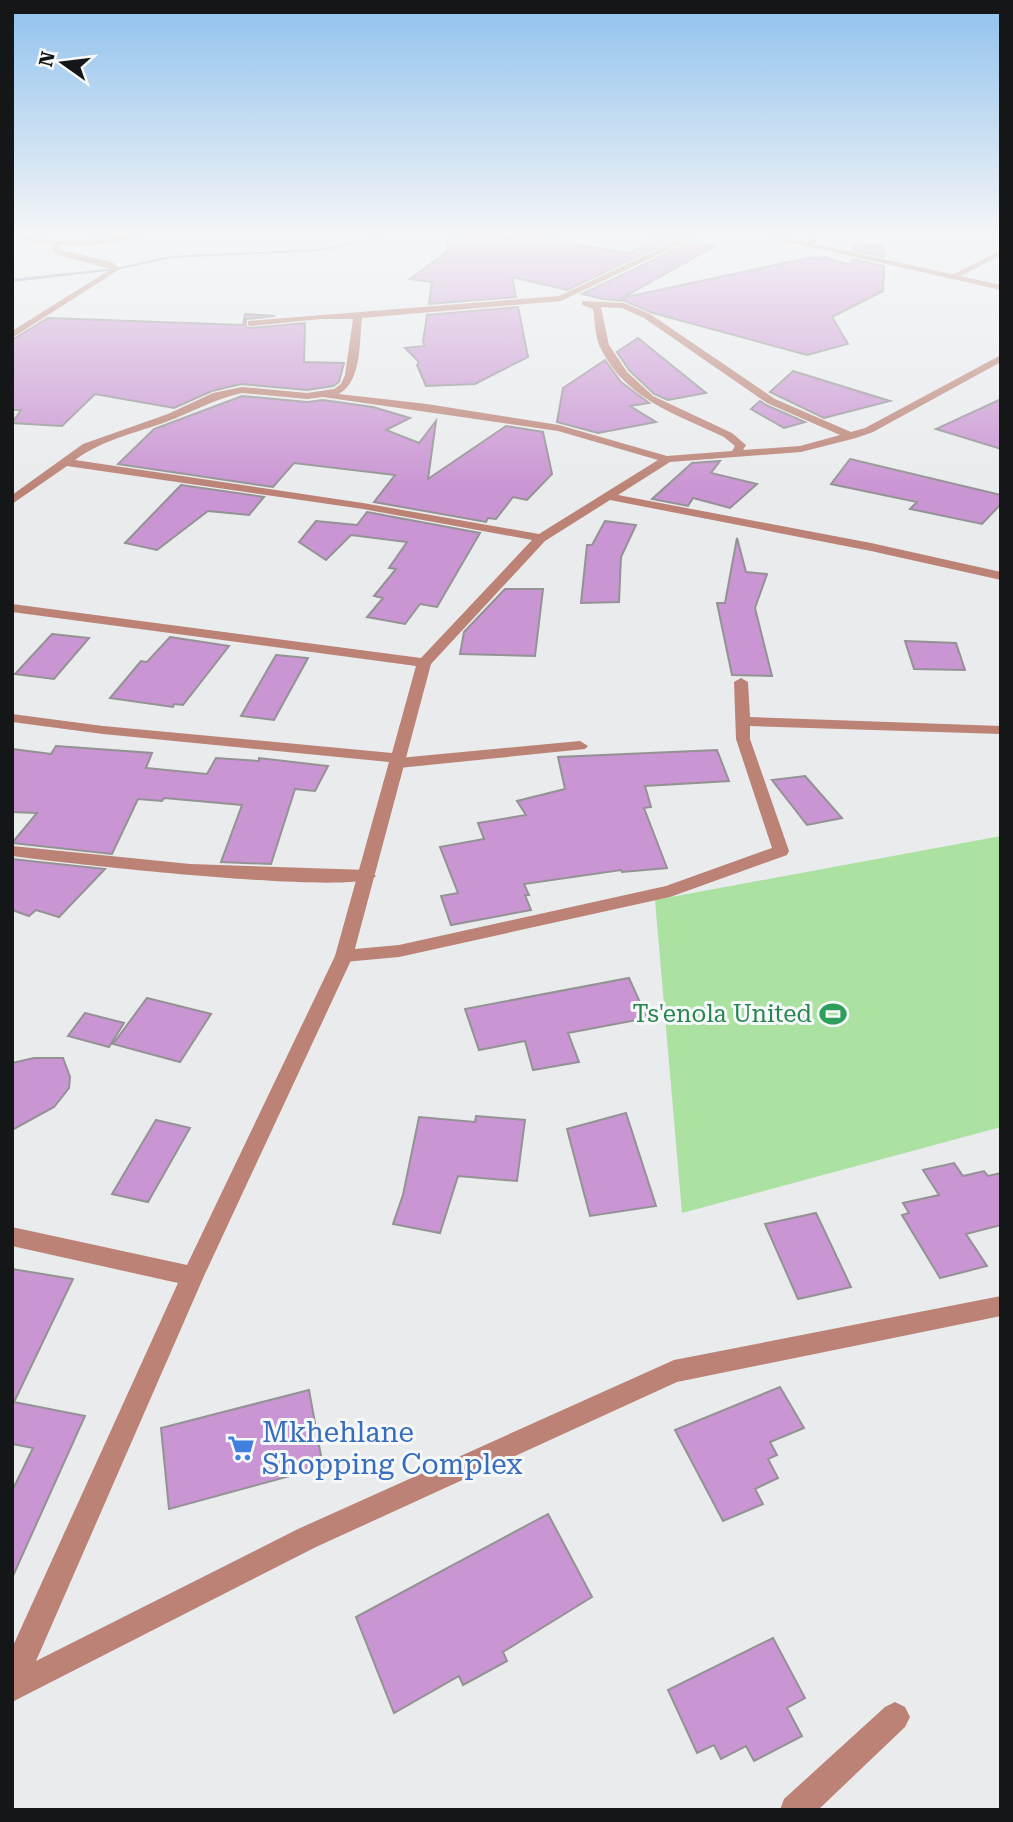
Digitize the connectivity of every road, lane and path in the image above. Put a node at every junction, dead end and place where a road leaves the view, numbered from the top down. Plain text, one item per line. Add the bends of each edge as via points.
1 (36, 320) edge
2 (280, 320) edge
3 (357, 320) edge
4 (601, 320) edge
5 (653, 320) edge
6 (251, 323) dead end
7 (12, 335) edge
8 (1001, 359) edge
9 (324, 396) junction
10 (852, 436) junction
11 (737, 452) junction
12 (667, 459) junction
13 (65, 462) junction
14 (608, 495) junction
15 (12, 501) edge
16 (541, 538) junction
17 (1001, 576) edge
18 (12, 608) edge
19 (424, 663) junction
20 (741, 682) dead end
21 (12, 718) edge
22 (743, 721) junction
23 (1001, 730) edge
24 (580, 746) dead end
25 (399, 761) junction
26 (12, 851) edge
27 (368, 876) junction
28 (344, 956) junction
29 (12, 1236) edge
30 (194, 1276) junction
31 (1001, 1306) edge
32 (12, 1681) edge
33 (12, 1688) edge
34 (895, 1717) dead end
35 (795, 1810) edge

1 - 7 street
2 - 6 street
3 - 9 street via 345,386
4 - 11 street via 604,345 622,374 649,398 728,435 741,445
5 - 10 street via 771,401
8 - 10 street
9 - 12 street via 559,428
9 - 13 street via 258,390 217,395 87,446
10 - 11 street via 801,449
11 - 12 street
12 - 14 street
13 - 15 street
13 - 16 street via 363,506
14 - 16 street
14 - 17 street
16 - 19 street
18 - 19 street
19 - 25 street
20 - 22 street
21 - 25 street
22 - 23 street
22 - 28 street via 743,739 781,851 670,891 399,951
24 - 25 street
25 - 27 street
26 - 27 street via 210,873
27 - 28 street
28 - 30 street
29 - 30 street
30 - 32 street
31 - 33 street via 674,1371 307,1538
34 - 35 street

